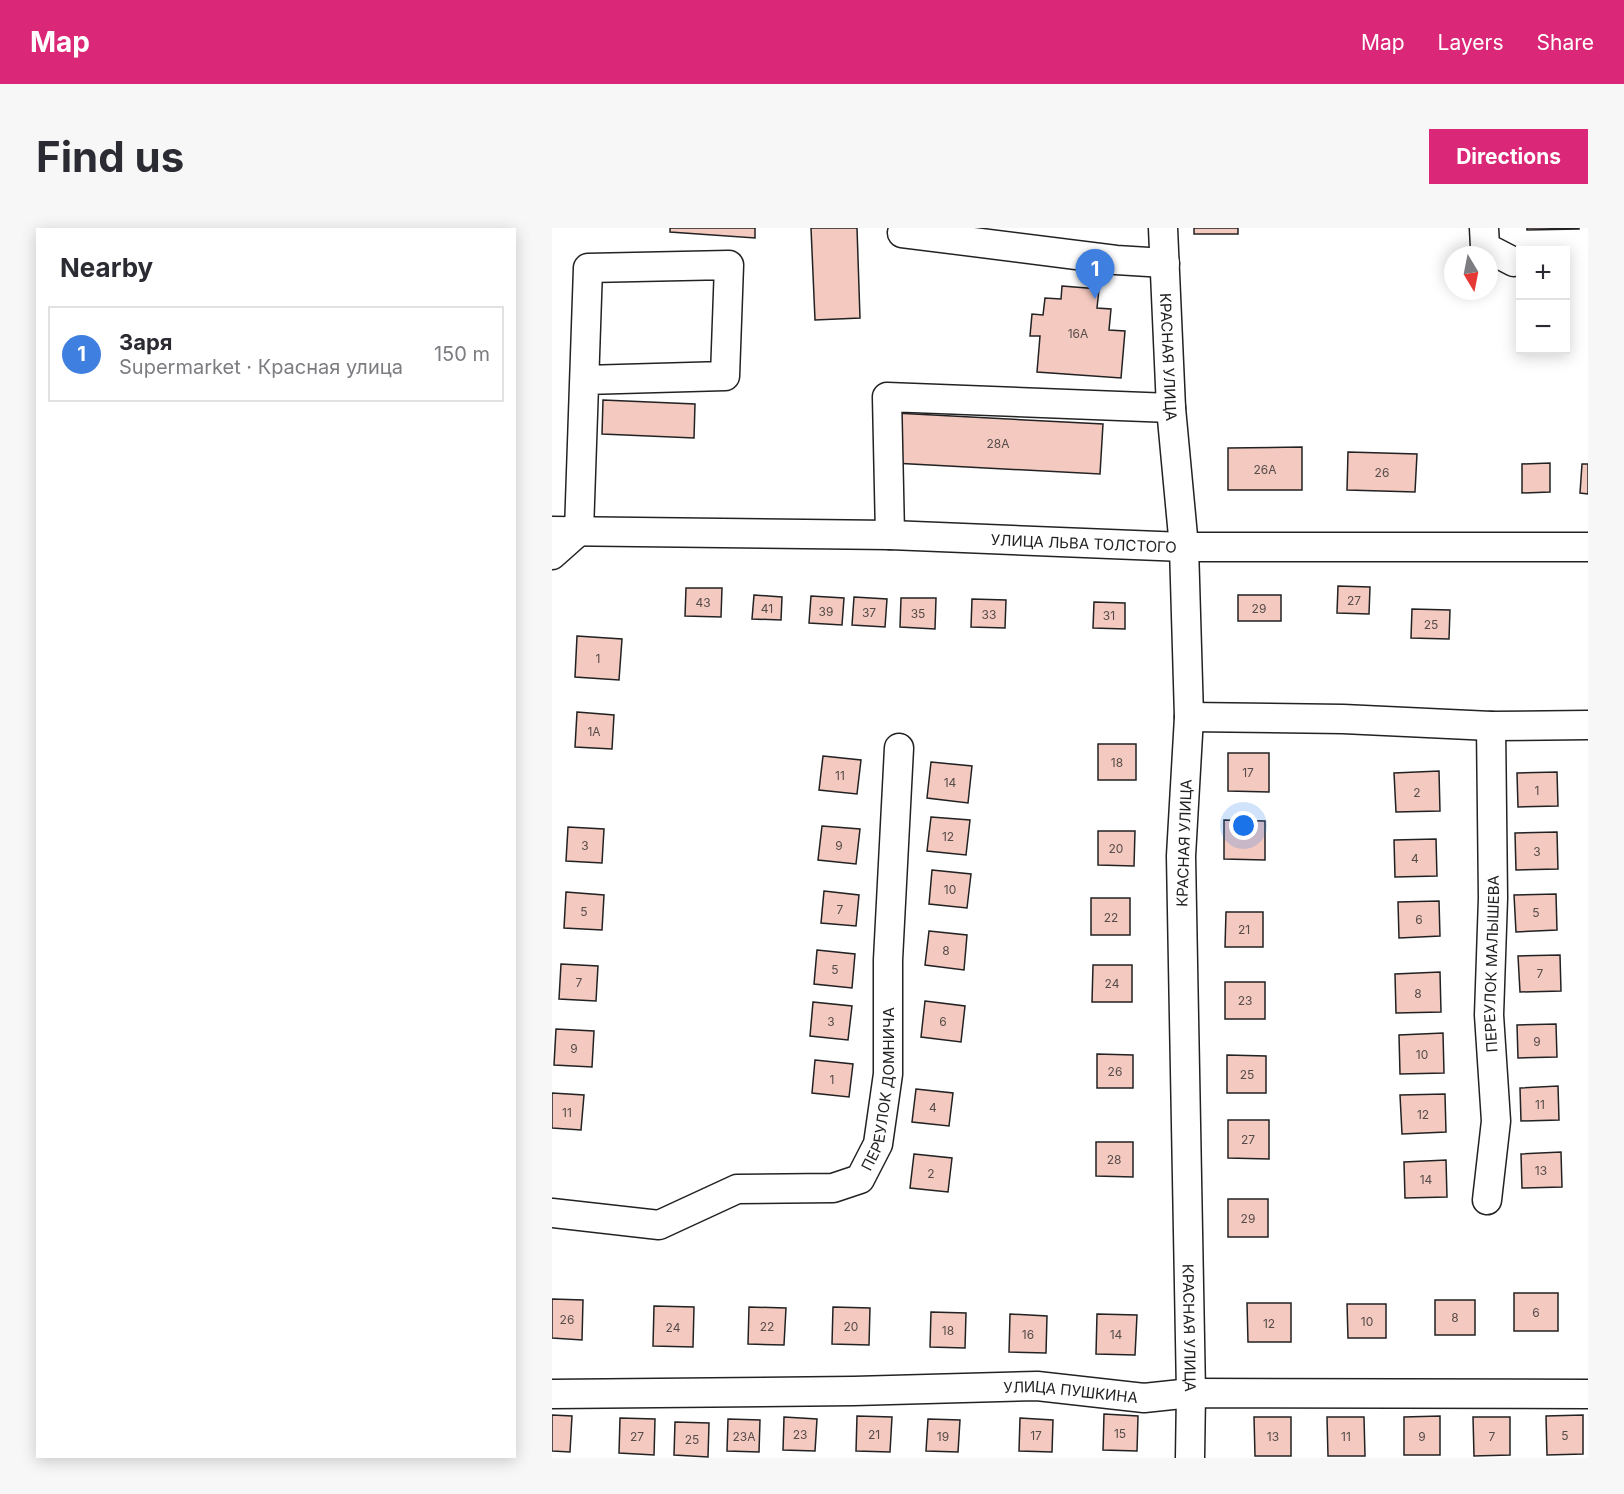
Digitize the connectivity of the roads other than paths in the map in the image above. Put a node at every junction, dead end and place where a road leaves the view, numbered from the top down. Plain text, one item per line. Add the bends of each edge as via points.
1 (1163, 228) edge
2 (1484, 228) edge
3 (902, 233) dead end
4 (1514, 262) dead end
5 (1164, 263) junction
6 (585, 380) junction
7 (1171, 408) junction
8 (566, 531) edge
9 (890, 535) junction
10 (1184, 547) junction
11 (1588, 547) edge
12 (552, 555) edge
13 (1189, 717) junction
14 (1588, 725) edge
15 (1491, 726) junction
16 (899, 748) dead end
17 (1488, 1200) dead end
18 (552, 1213) edge
19 (1191, 1393) junction
20 (552, 1394) edge
21 (1588, 1394) edge
22 (1190, 1458) edge

1 - 5 street, КРАСНАЯ УЛИЦА
2 - 4 street via 1485,247
3 - 5 street
5 - 7 street, КРАСНАЯ УЛИЦА
6 - 6 street via 588,268 729,265 726,376
6 - 8 street
7 - 9 street via 887,397
7 - 10 street, КРАСНАЯ УЛИЦА
8 - 9 street, УЛИЦА ЛЬВА ТОЛСТОГО
8 - 12 street
9 - 10 street, УЛИЦА ЛЬВА ТОЛСТОГО
10 - 11 street, УЛИЦА ЛЬВА ТОЛСТОГО
10 - 13 street, КРАСНАЯ УЛИЦА
13 - 15 street
13 - 19 street, КРАСНАЯ УЛИЦА via 1181,856
14 - 15 street
15 - 17 street, ПЕРЕУЛОК МАЛЫШЕВА via 1493,898 1489,1015 1496,1121
16 - 18 street, ПЕРЕУЛОК ДОМНИЧА via 888,960 888,1074 878,1144 861,1179 833,1188 737,1189 659,1225
19 - 20 street, УЛИЦА ПУШКИНА via 1144,1398 1037,1386
19 - 21 street, УЛИЦА ПУШКИНА
19 - 22 street, КРАСНАЯ УЛИЦА

